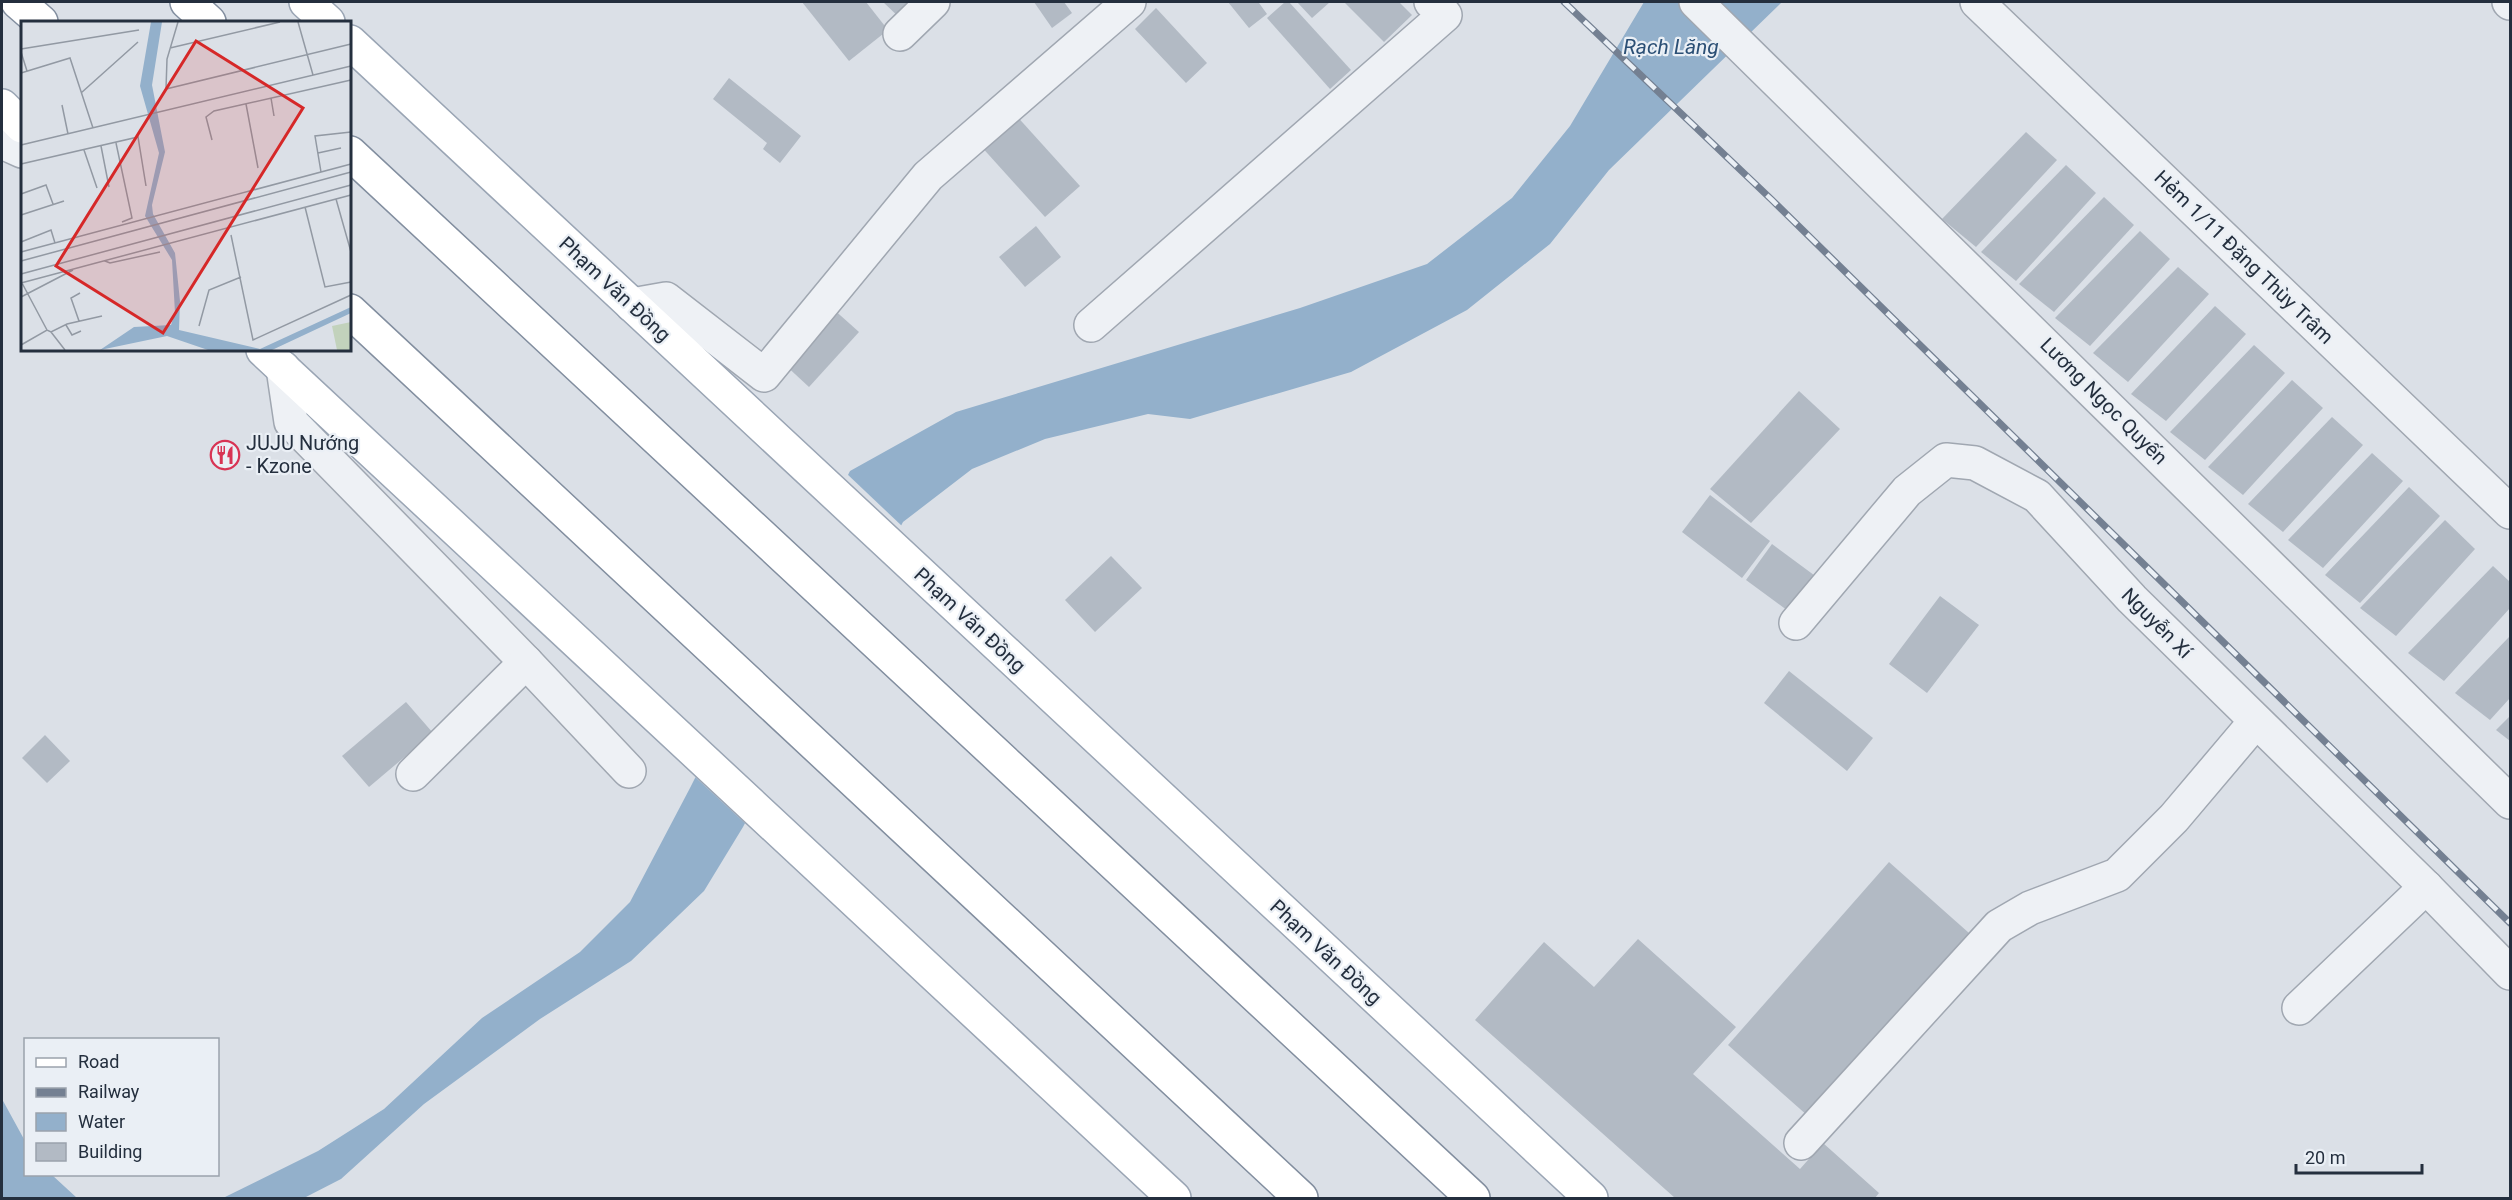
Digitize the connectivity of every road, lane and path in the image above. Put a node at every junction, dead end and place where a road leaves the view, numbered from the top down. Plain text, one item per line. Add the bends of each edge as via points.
1 (18, 2) edge
2 (187, 2) edge
3 (306, 2) edge
4 (933, 2) edge
5 (1129, 2) edge
6 (1431, 2) edge
7 (1696, 2) edge
8 (1977, 2) edge
9 (40, 21) edge
10 (208, 21) edge
11 (327, 21) edge
12 (900, 34) dead end
13 (351, 43) edge
14 (2, 106) edge
15 (21, 125) edge
16 (2, 142) edge
17 (21, 151) edge
18 (351, 154) edge
19 (351, 312) edge
20 (643, 315) junction
21 (1091, 325) dead end
22 (273, 359) edge
23 (2511, 512) edge
24 (1796, 623) dead end
25 (526, 662) junction
26 (2256, 721) junction
27 (630, 771) dead end
28 (413, 774) dead end
29 (2511, 802) edge
30 (2426, 887) junction
31 (2511, 973) edge
32 (2299, 1008) dead end
33 (1801, 1143) dead end
34 (1174, 1198) edge
35 (1302, 1198) edge
36 (1473, 1198) edge
37 (1591, 1198) edge

1 - 9 main road
2 - 10 main road
3 - 11 main road
4 - 12 street
5 - 20 street via 928,176 764,375 666,299
6 - 21 street via 1445,15
7 - 29 street, Lương Ngọc Quyến
8 - 23 street, Hẻm 1/11 Đặng Thùy Trâm
13 - 20 main road, Phạm Văn Đồng
14 - 15 main road
16 - 17 street
18 - 36 main road
19 - 35 main road
20 - 37 main road, Phạm Văn Đồng
22 - 25 street via 291,422
22 - 34 main road
24 - 26 street, Nguyễn Xí via 1907,491 1946,460 1976,463 2037,496 2132,599
25 - 27 street
25 - 28 street
26 - 30 street, Nguyễn Xí
26 - 33 street via 2174,818 2116,875 2030,908 1999,926
30 - 31 street, Nguyễn Xí
30 - 32 street

